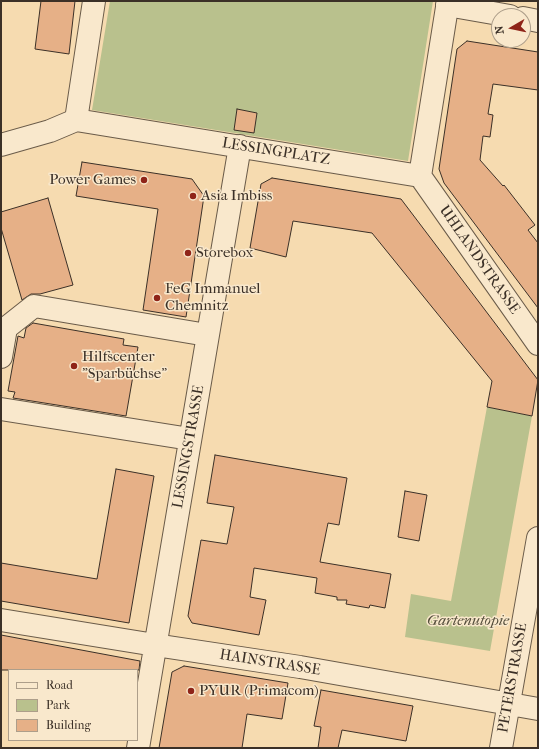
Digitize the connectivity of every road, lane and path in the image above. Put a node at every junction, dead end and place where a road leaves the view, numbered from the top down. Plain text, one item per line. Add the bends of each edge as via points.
1 (94, 1) edge
2 (448, 3) edge
3 (491, 12) edge
4 (76, 120) junction
5 (1, 144) edge
6 (240, 146) junction
7 (420, 176) junction
8 (207, 335) junction
9 (538, 344) edge
10 (1, 357) edge
11 (1, 409) edge
12 (190, 439) junction
13 (538, 538) edge
14 (1, 620) edge
15 (155, 645) junction
16 (509, 704) junction
17 (538, 709) edge
18 (138, 748) edge
19 (501, 748) edge

1 - 4 street
2 - 3 street
2 - 7 street
4 - 5 street via 50,131
4 - 6 street, LESSINGPLATZ
6 - 7 street, LESSINGPLATZ
6 - 8 street, LESSINGSTRASSE
7 - 9 street, UHLANDSTRASSE
8 - 10 street via 34,306 6,328
8 - 12 street, LESSINGSTRASSE
11 - 12 street
12 - 15 street, LESSINGSTRASSE
13 - 16 street, PETERSTRASSE
14 - 15 street, HAINSTRASSE
15 - 16 street, HAINSTRASSE via 300,667
15 - 18 street, LESSINGSTRASSE
16 - 17 street, HAINSTRASSE
16 - 19 street, PETERSTRASSE

